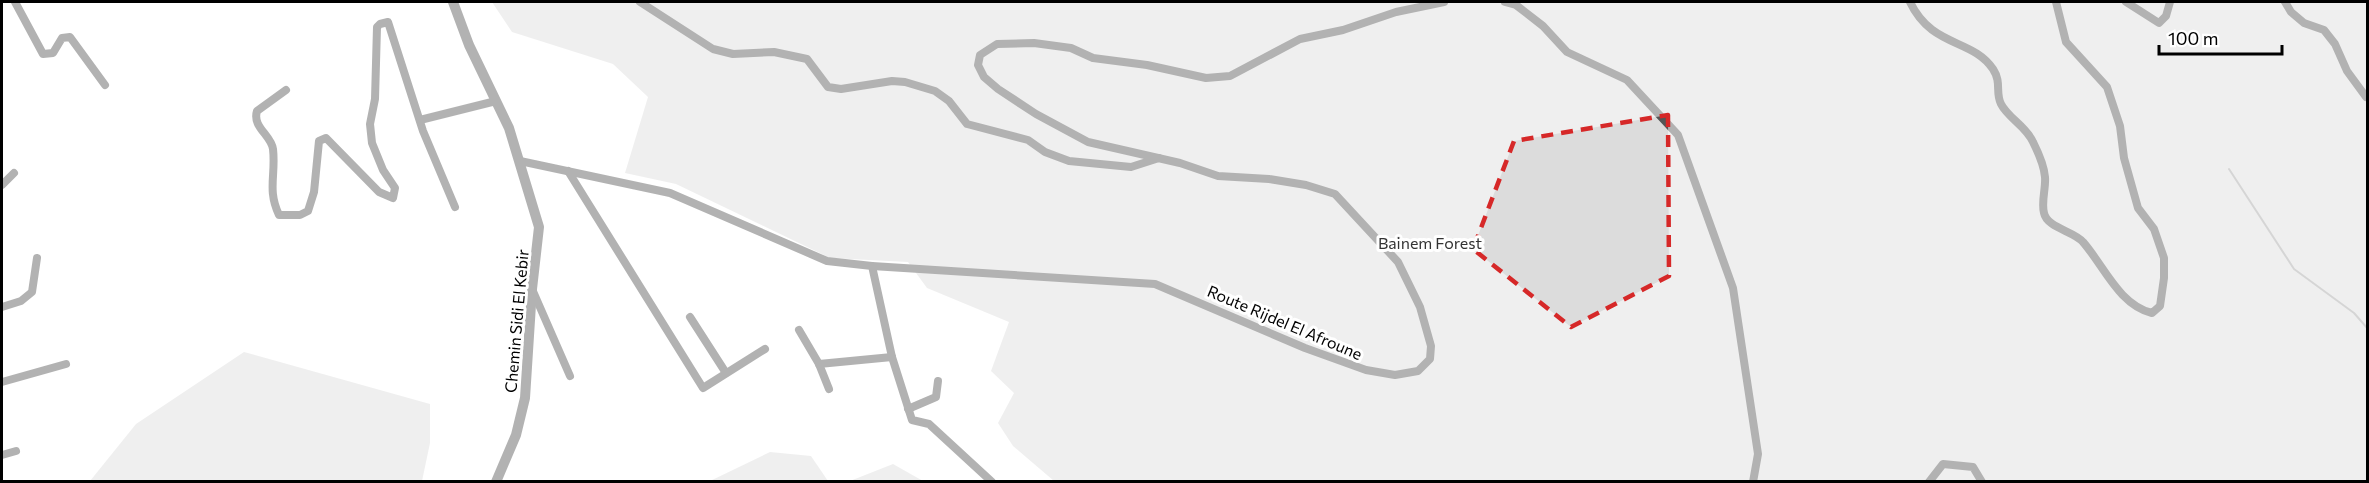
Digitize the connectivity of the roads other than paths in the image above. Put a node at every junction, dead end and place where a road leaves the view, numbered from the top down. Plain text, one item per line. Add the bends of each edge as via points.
1 (15, 2) edge
2 (453, 2) edge
3 (640, 2) edge
4 (1444, 2) edge
5 (1505, 2) edge
6 (1910, 2) edge
7 (2056, 2) edge
8 (2126, 2) edge
9 (2170, 2) edge
10 (2285, 2) edge
11 (105, 85) dead end
12 (286, 90) dead end
13 (2366, 96) dead end
14 (496, 101) junction
15 (420, 120) junction
16 (1159, 158) junction
17 (520, 161) junction
18 (568, 171) junction
19 (14, 173) dead end
20 (2, 185) edge
21 (455, 207) dead end
22 (37, 258) dead end
23 (872, 266) junction
24 (532, 289) junction
25 (2, 307) edge
26 (690, 317) dead end
27 (799, 330) dead end
28 (765, 349) dead end
29 (892, 357) junction
30 (66, 364) dead end
31 (819, 364) junction
32 (726, 373) junction
33 (570, 376) dead end
34 (938, 381) dead end
35 (2, 382) edge
36 (829, 389) dead end
37 (908, 409) junction
38 (16, 451) dead end
39 (2, 455) edge
40 (496, 482) edge
41 (992, 482) edge
42 (1753, 482) edge
43 (1929, 482) edge
44 (1982, 482) edge

1 - 11 street via 43,54 53,53 62,38 70,37
2 - 14 street, Chemin Sidi El Kebir
3 - 16 street via 713,49 734,54 774,52 807,60 828,87 892,81 935,91 968,123 1028,140 1069,161 1131,167
4 - 16 street, Route Rijdel El Afroune via 1300,39 1230,76 1206,78 1034,43 997,44 980,55 978,65 984,77 1036,114 1088,142
5 - 42 street via 1516,5 1543,26 1567,52 1627,80 1678,135 1733,288 1758,454
6 - 7 street via 1934,34 1978,55 1995,72 2002,107 2027,131 2042,163 2044,213 2048,222 2082,241 2107,276 2139,310 2152,313 2160,306 2164,258 2154,229 2138,208 2107,87 2066,42
8 - 9 street via 2159,23
10 - 13 street via 2304,24 2324,30
12 - 15 street via 255,115 273,147 272,200 279,215 308,211 319,141 326,138 379,192 390,198 396,195 371,134 380,24 388,22
14 - 15 street
14 - 17 street, Chemin Sidi El Kebir
15 - 21 street
16 - 23 street, Route Rijdel El Afroune via 1218,176 1269,179 1335,194 1398,262 1420,307 1431,346 1430,359 1418,371 1395,375 1366,370 1155,284
17 - 18 street
17 - 24 street, Chemin Sidi El Kebir via 539,226
18 - 23 street via 670,193 827,261
18 - 32 street via 703,388
19 - 20 street
22 - 25 street via 32,292 21,301
23 - 29 street
24 - 33 street
24 - 40 street, Chemin Sidi El Kebir via 525,398 516,435
26 - 32 street
27 - 31 street
28 - 32 street
29 - 31 street
29 - 37 street
30 - 35 street
31 - 36 street
34 - 37 street via 936,397
37 - 41 street via 912,420 929,424
38 - 39 street
43 - 44 street via 1943,464 1973,467

